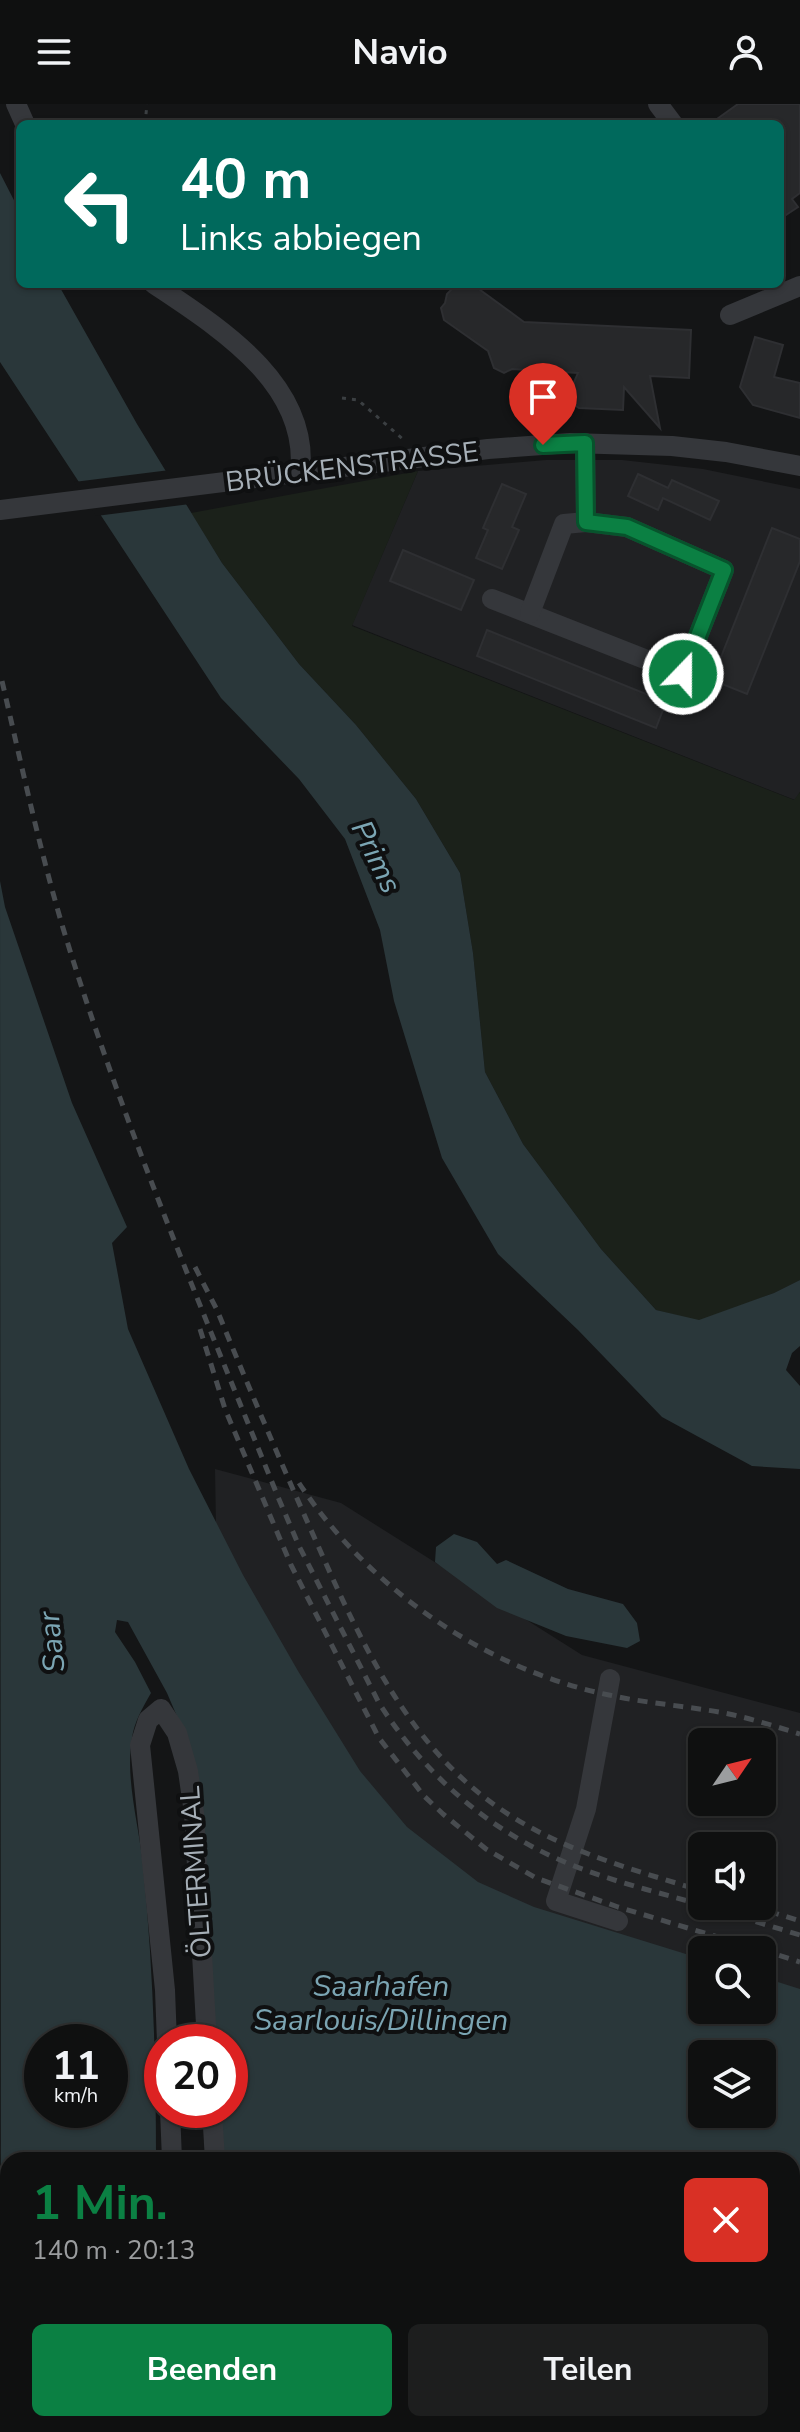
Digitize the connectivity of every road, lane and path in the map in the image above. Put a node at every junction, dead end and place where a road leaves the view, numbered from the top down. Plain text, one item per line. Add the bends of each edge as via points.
1 (160, 288) edge
2 (781, 288) edge
3 (730, 315) dead end
4 (342, 398) dead end
5 (585, 443) junction
6 (423, 457) junction
7 (800, 466) edge
8 (300, 474) junction
9 (0, 510) edge
10 (586, 522) junction
11 (492, 599) dead end
12 (530, 613) junction
13 (610, 1679) dead end
14 (618, 1921) dead end
15 (166, 2024) edge
16 (206, 2024) edge
17 (171, 2128) edge
18 (213, 2128) edge
19 (172, 2152) edge
20 (215, 2152) edge

1 - 8 street via 235,341 276,386 302,446
2 - 3 street
4 - 6 path via 358,400
5 - 6 street, BRÜCKENSTRASSE
5 - 7 street, BRÜCKENSTRASSE via 726,452
5 - 10 street
6 - 8 street, BRÜCKENSTRASSE
8 - 9 street, BRÜCKENSTRASSE
10 - 12 street via 564,524
10 - 12 street via 627,527 724,570 690,677
11 - 12 street
13 - 14 street via 586,1809 556,1901
15 - 16 street, ÖLTERMINAL via 140,1745 148,1720 161,1709 177,1733 194,1813
17 - 19 street
18 - 20 street

